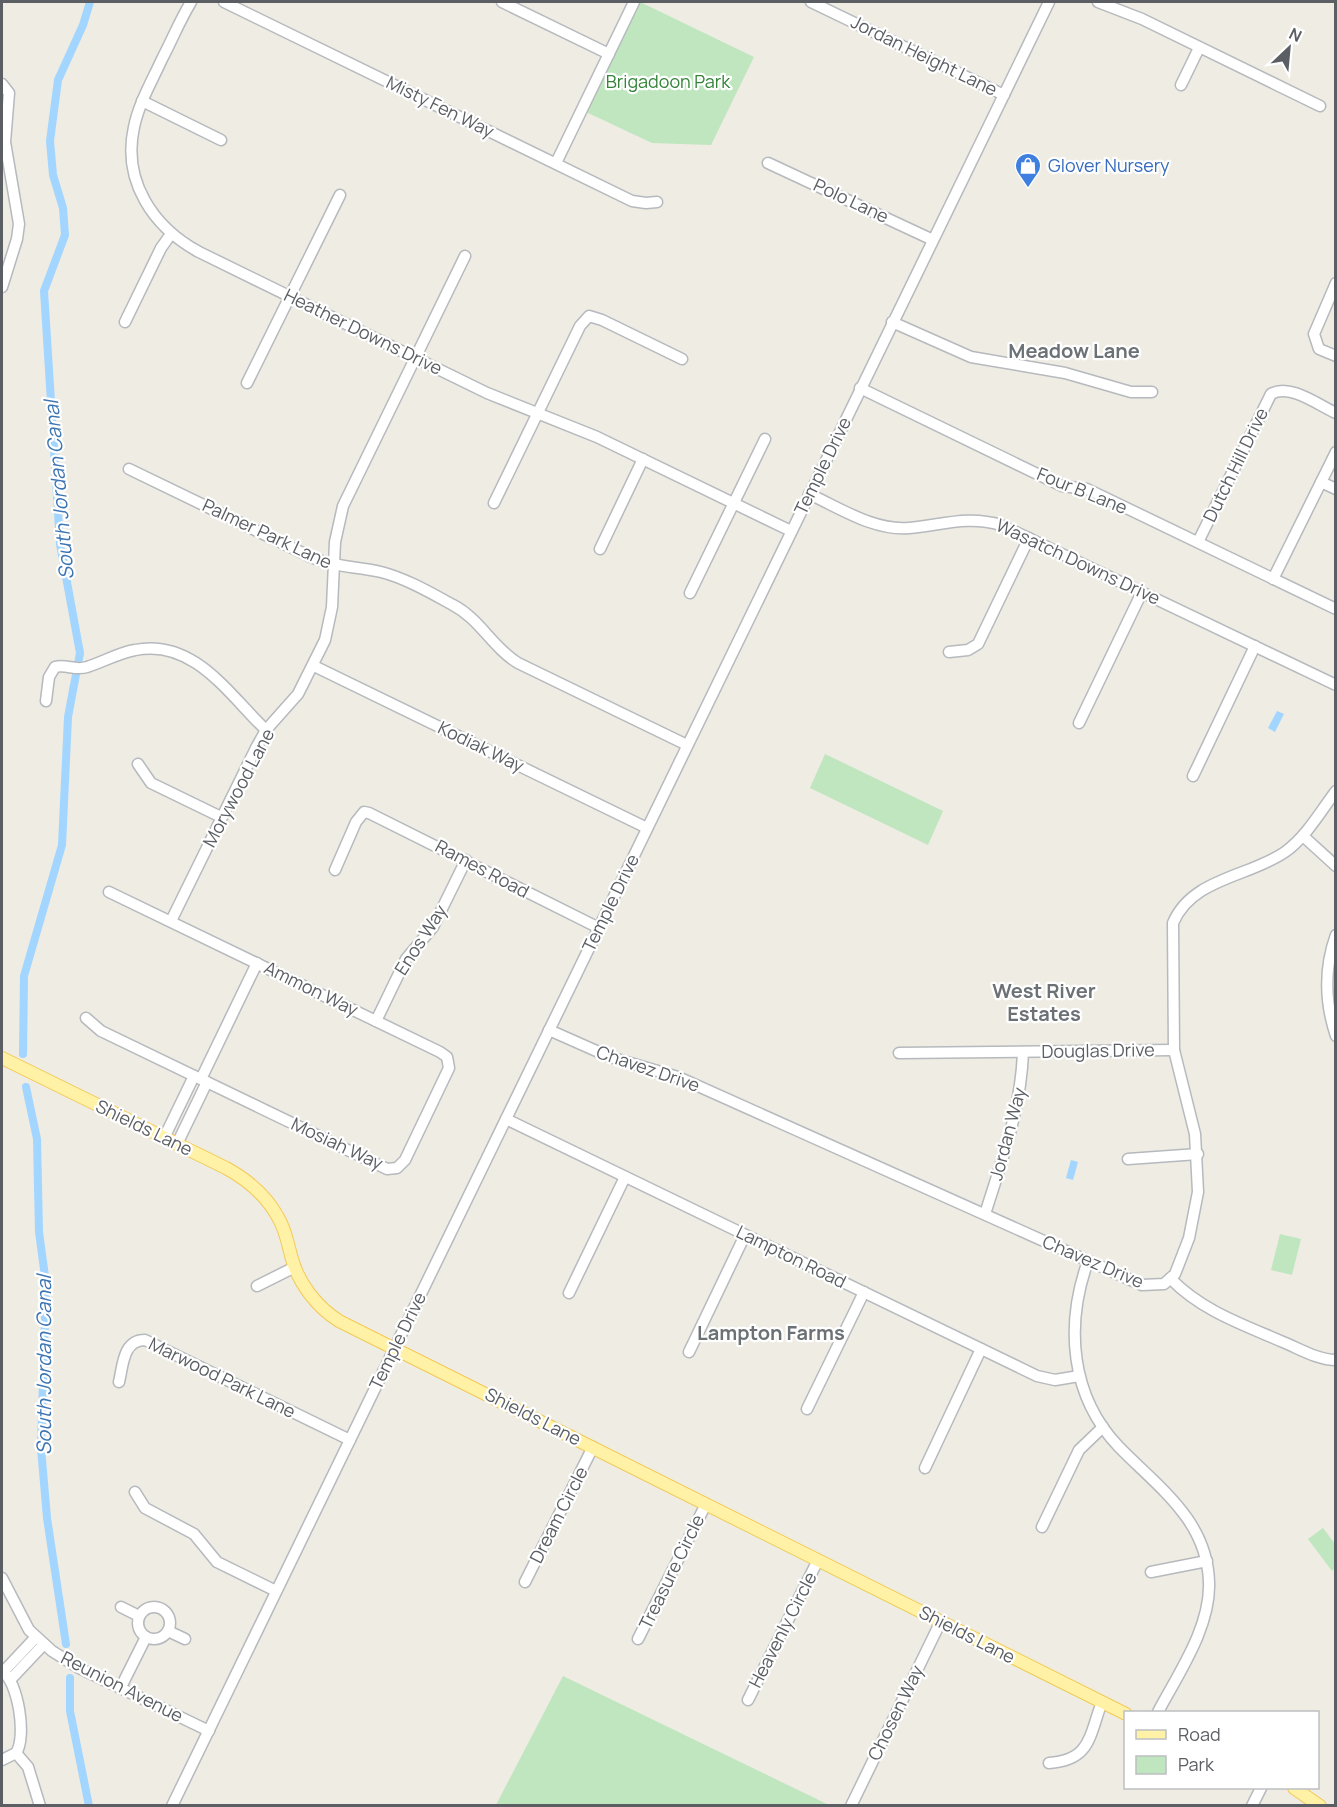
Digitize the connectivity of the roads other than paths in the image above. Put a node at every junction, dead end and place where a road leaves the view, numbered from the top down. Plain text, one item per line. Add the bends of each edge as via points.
1 (191, 2) edge
2 (224, 2) edge
3 (502, 2) edge
4 (634, 2) edge
5 (811, 2) edge
6 (1049, 2) edge
7 (1098, 2) edge
8 (1199, 48) junction
9 (609, 54) junction
10 (2, 84) edge
11 (1181, 85) dead end
12 (1004, 95) junction
13 (142, 101) junction
14 (1320, 106) dead end
15 (222, 140) dead end
16 (556, 163) junction
17 (768, 163) dead end
18 (14, 195) junction
19 (340, 195) dead end
20 (2, 198) edge
21 (657, 202) dead end
22 (171, 234) junction
23 (933, 240) junction
24 (465, 256) dead end
25 (2, 282) edge
26 (1335, 283) edge
27 (290, 296) junction
28 (1332, 302) edge
29 (125, 322) dead end
30 (892, 322) junction
31 (1335, 356) edge
32 (416, 358) junction
33 (682, 359) dead end
34 (247, 383) dead end
35 (860, 388) junction
36 (1152, 392) dead end
37 (538, 413) junction
38 (1335, 413) edge
39 (765, 439) dead end
40 (1335, 452) edge
41 (643, 459) junction
42 (129, 469) dead end
43 (1321, 482) junction
44 (1335, 489) edge
45 (809, 494) junction
46 (494, 503) dead end
47 (734, 503) junction
48 (791, 531) junction
49 (1029, 538) junction
50 (1198, 542) junction
51 (600, 549) dead end
52 (333, 566) junction
53 (1273, 579) junction
54 (1142, 592) junction
55 (690, 593) dead end
56 (1335, 609) edge
57 (1255, 646) junction
58 (949, 652) dead end
59 (314, 666) junction
60 (1335, 685) edge
61 (46, 701) dead end
62 (1079, 723) dead end
63 (266, 730) junction
64 (687, 745) junction
65 (138, 764) dead end
66 (1193, 776) dead end
67 (1335, 791) edge
68 (221, 817) junction
69 (647, 828) junction
70 (1303, 836) junction
71 (466, 860) junction
72 (1335, 866) edge
73 (335, 870) dead end
74 (110, 892) dead end
75 (171, 921) junction
76 (599, 928) junction
77 (1335, 935) edge
78 (257, 963) junction
79 (86, 1018) dead end
80 (376, 1021) junction
81 (549, 1030) junction
82 (1335, 1036) edge
83 (1174, 1050) junction
84 (1023, 1052) junction
85 (899, 1053) dead end
86 (2, 1058) edge
87 (448, 1061) joint
88 (200, 1079) junction
89 (506, 1119) junction
90 (164, 1138) junction
91 (177, 1144) junction
92 (1198, 1154) junction
93 (1128, 1160) dead end
94 (625, 1177) junction
95 (985, 1214) junction
96 (745, 1235) junction
97 (1088, 1261) junction
98 (295, 1268) junction
99 (1171, 1279) junction
100 (256, 1286) dead end
101 (864, 1292) junction
102 (569, 1293) dead end
103 (395, 1348) junction
104 (981, 1349) junction
105 (689, 1352) dead end
106 (1335, 1360) edge
107 (1079, 1376) junction
108 (119, 1382) dead end
109 (807, 1409) dead end
110 (1103, 1427) junction
111 (350, 1440) junction
112 (593, 1447) junction
113 (925, 1468) dead end
114 (135, 1492) dead end
115 (706, 1504) junction
116 (1042, 1527) dead end
117 (818, 1560) junction
118 (1207, 1561) junction
119 (1151, 1572) dead end
120 (2, 1578) edge
121 (525, 1582) dead end
122 (276, 1591) junction
123 (121, 1607) dead end
124 (139, 1616) junction
125 (941, 1621) junction
126 (168, 1631) junction
127 (146, 1637) junction
128 (185, 1639) dead end
129 (639, 1639) dead end
130 (40, 1641) junction
131 (5, 1674) edge
132 (121, 1687) junction
133 (748, 1700) dead end
134 (1102, 1702) junction
135 (1159, 1711) edge
136 (1124, 1713) edge
137 (209, 1731) junction
138 (16, 1753) junction
139 (2, 1760) edge
140 (1049, 1763) dead end
141 (1260, 1789) edge
142 (1295, 1789) edge
143 (40, 1806) edge
144 (172, 1806) edge
145 (851, 1806) edge
146 (1252, 1806) edge
147 (1320, 1806) edge

1 - 13 street, Heather Downs Drive
2 - 16 street, Misty Fen Way
3 - 9 street
4 - 9 street
5 - 12 street, Jordan Height Lane
6 - 12 street, Temple Drive
7 - 8 street
8 - 11 street
8 - 14 street
9 - 16 street
10 - 18 street via 9,93 4,142
12 - 23 street, Temple Drive
13 - 15 street
13 - 22 street, Heather Downs Drive via 132,140 135,176 144,200
16 - 21 street, Misty Fen Way via 632,201
17 - 23 street, Polo Lane
18 - 20 street
18 - 25 street via 19,232
19 - 27 street
22 - 27 street, Heather Downs Drive via 199,252
22 - 29 street
23 - 30 street, Temple Drive
24 - 32 street, Morywood Lane
26 - 28 street
27 - 32 street, Heather Downs Drive
27 - 34 street
28 - 31 street via 1314,334 1319,349
30 - 35 street, Temple Drive
30 - 36 street via 971,357 1065,373 1131,392
32 - 37 street, Heather Downs Drive
32 - 52 street, Morywood Lane via 343,506
33 - 37 street via 589,316 580,326
35 - 45 street, Temple Drive
35 - 50 street, Four B Lane via 1062,486 1087,489
37 - 41 street, Heather Downs Drive
37 - 46 street
38 - 50 street, Dutch Hill Drive via 1290,391 1271,394
39 - 47 street
40 - 43 street
41 - 47 street, Heather Downs Drive
41 - 51 street
42 - 52 street, Palmer Park Lane
43 - 44 street
43 - 53 street
45 - 48 street, Temple Drive
45 - 49 street, Wasatch Downs Drive via 885,526 909,528 976,519
47 - 48 street, Heather Downs Drive
47 - 55 street
48 - 64 street, Temple Drive
49 - 54 street, Wasatch Downs Drive
49 - 58 street via 978,644 969,650
50 - 53 street, Four B Lane
52 - 59 street, Morywood Lane via 330,624
52 - 64 street, Palmer Park Lane via 384,573 453,605 474,619 507,656
53 - 56 street, Four B Lane
54 - 57 street, Wasatch Downs Drive
54 - 62 street
57 - 60 street, Wasatch Downs Drive
57 - 66 street
59 - 63 street, Morywood Lane via 298,694
59 - 69 street, Kodiak Way
61 - 63 street via 51,671 60,666 78,668 135,650 174,652 209,670
63 - 68 street, Morywood Lane
64 - 69 street, Temple Drive
65 - 68 street via 151,783
67 - 70 street, Chavez Drive
68 - 75 street, Morywood Lane
69 - 76 street, Temple Drive
70 - 72 street
70 - 83 street, Chavez Drive via 1264,865 1201,891 1176,918 1172,933
71 - 73 street, Rames Road via 364,813 356,822
71 - 76 street, Rames Road
71 - 80 street, Enos Way via 433,927 406,959
74 - 75 street, Ammon Way
75 - 78 street, Ammon Way
76 - 81 street, Temple Drive
77 - 82 street via 1328,964 1327,1000
78 - 80 street, Ammon Way
78 - 88 street
79 - 88 street via 101,1031
80 - 87 street, Ammon Way via 440,1052
81 - 89 street, Temple Drive
81 - 95 street, Chavez Drive via 610,1057 678,1077
83 - 84 street, Douglas Drive
83 - 92 street, Chavez Drive via 1192,1114
84 - 85 street, Douglas Drive
84 - 95 street, Jordan Way via 1017,1114
86 - 90 main road, Shields Lane
87 - 88 street, Mosiah Way via 448,1072 405,1160 392,1169
88 - 90 street
88 - 91 street
89 - 94 street, Lampton Road
89 - 103 street, Temple Drive
90 - 91 main road, Shields Lane
91 - 98 main road, Shields Lane via 235,1173 261,1193 283,1227
92 - 93 street
92 - 99 street, Chavez Drive via 1194,1216 1183,1256
94 - 96 street, Lampton Road
94 - 102 street
95 - 97 street, Chavez Drive
96 - 101 street, Lampton Road
96 - 105 street
97 - 99 street, Chavez Drive via 1149,1286
97 - 107 street via 1074,1318
98 - 100 street
98 - 103 main road, Shields Lane via 312,1296 333,1317
99 - 106 street via 1193,1299 1223,1316 1316,1356
101 - 104 street, Lampton Road
101 - 109 street
103 - 111 street, Temple Drive
103 - 112 main road, Shields Lane
104 - 107 street, Lampton Road via 1046,1379
104 - 113 street
107 - 110 street
108 - 111 street, Marwood Park Lane via 127,1348 135,1341 145,1340
110 - 116 street via 1079,1450
110 - 118 street via 1186,1514 1203,1544
111 - 122 street, Temple Drive
112 - 115 main road, Shields Lane
112 - 121 street, Dream Circle
114 - 122 street via 145,1508 194,1534 217,1562
115 - 117 main road, Shields Lane
115 - 129 street, Treasure Circle
117 - 125 main road, Shields Lane
117 - 133 street, Heavenly Circle
118 - 119 street
118 - 135 street via 1209,1584 1204,1616
120 - 130 street, Reunion Avenue via 19,1614
122 - 137 street, Temple Drive
123 - 124 street
124 - 126 street via 151,1607 161,1609 168,1616
124 - 127 street via 138,1626
125 - 134 main road, Shields Lane
125 - 145 street, Chosen Way
126 - 127 street via 160,1638
126 - 128 street
127 - 132 street
130 - 131 street
130 - 132 street, Reunion Avenue via 79,1668
131 - 138 street via 22,1737
132 - 137 street, Reunion Avenue
134 - 136 main road, Shields Lane
134 - 140 street via 1078,1756 1066,1762
137 - 144 street, Temple Drive
138 - 139 street
138 - 143 street via 28,1767
141 - 146 street
142 - 147 main road

